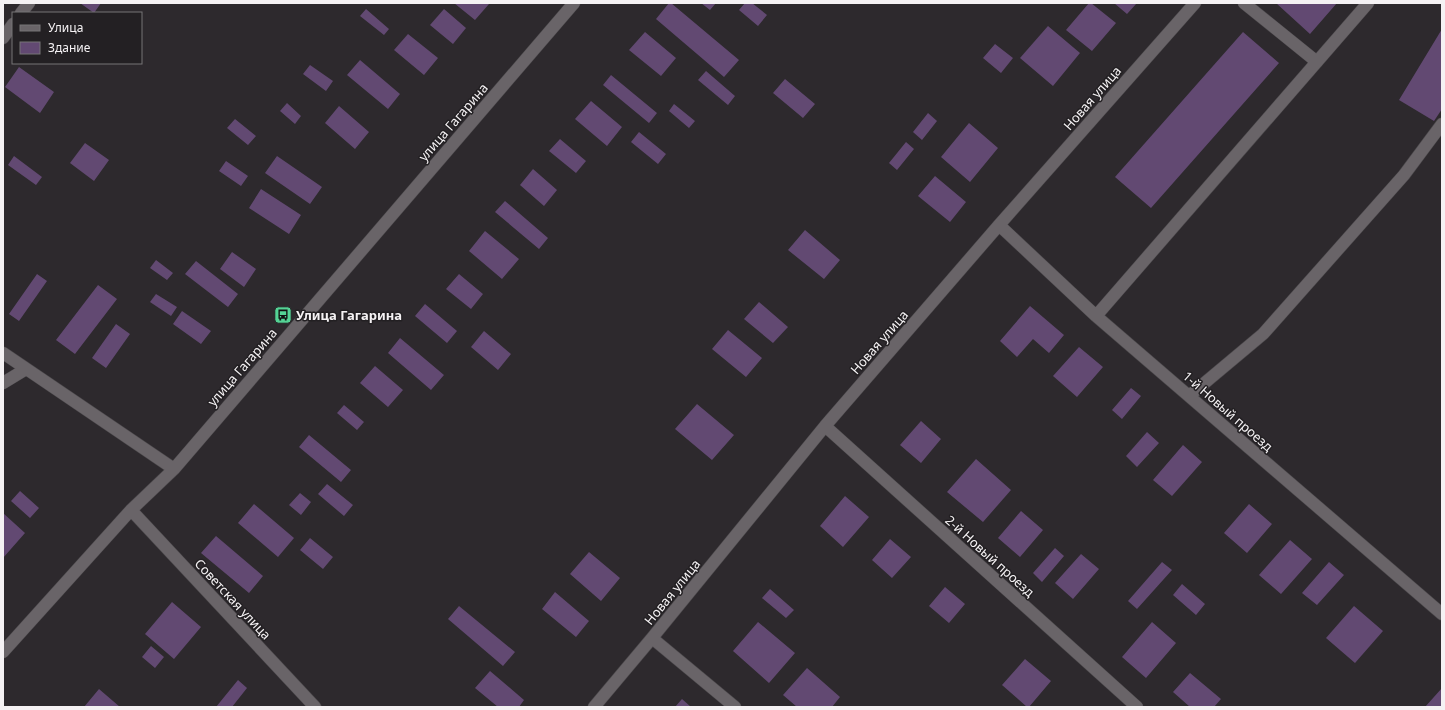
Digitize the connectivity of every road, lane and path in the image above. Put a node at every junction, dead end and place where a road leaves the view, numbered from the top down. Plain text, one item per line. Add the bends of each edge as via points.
1 (29, 3) edge
2 (574, 3) edge
3 (1194, 3) edge
4 (1244, 3) edge
5 (1368, 3) edge
6 (22, 12) edge
7 (12, 25) edge
8 (3, 38) edge
9 (1318, 62) junction
10 (1442, 124) edge
11 (999, 225) junction
12 (1096, 316) junction
13 (3, 353) edge
14 (26, 369) junction
15 (3, 383) edge
16 (1189, 396) junction
17 (825, 426) junction
18 (174, 469) junction
19 (131, 510) junction
20 (1442, 614) edge
21 (652, 638) junction
22 (3, 652) edge
23 (315, 707) edge
24 (594, 707) edge
25 (735, 707) edge
26 (1137, 707) edge

1 - 6 street
2 - 18 street, улица Гагарина
3 - 11 street, Новая улица
4 - 9 street
5 - 9 street
7 - 8 street
9 - 12 street
10 - 16 street via 1404,175 1263,334
11 - 12 street, 1-й Новый проезд
11 - 17 street, Новая улица
12 - 16 street, 1-й Новый проезд
13 - 14 street
14 - 15 street
14 - 18 street
16 - 20 street, 1-й Новый проезд
17 - 21 street, Новая улица
17 - 26 street, 2-й Новый проезд
18 - 19 street, улица Гагарина
19 - 22 street, улица Гагарина
19 - 23 street, Советская улица
21 - 24 street, Новая улица
21 - 25 street

